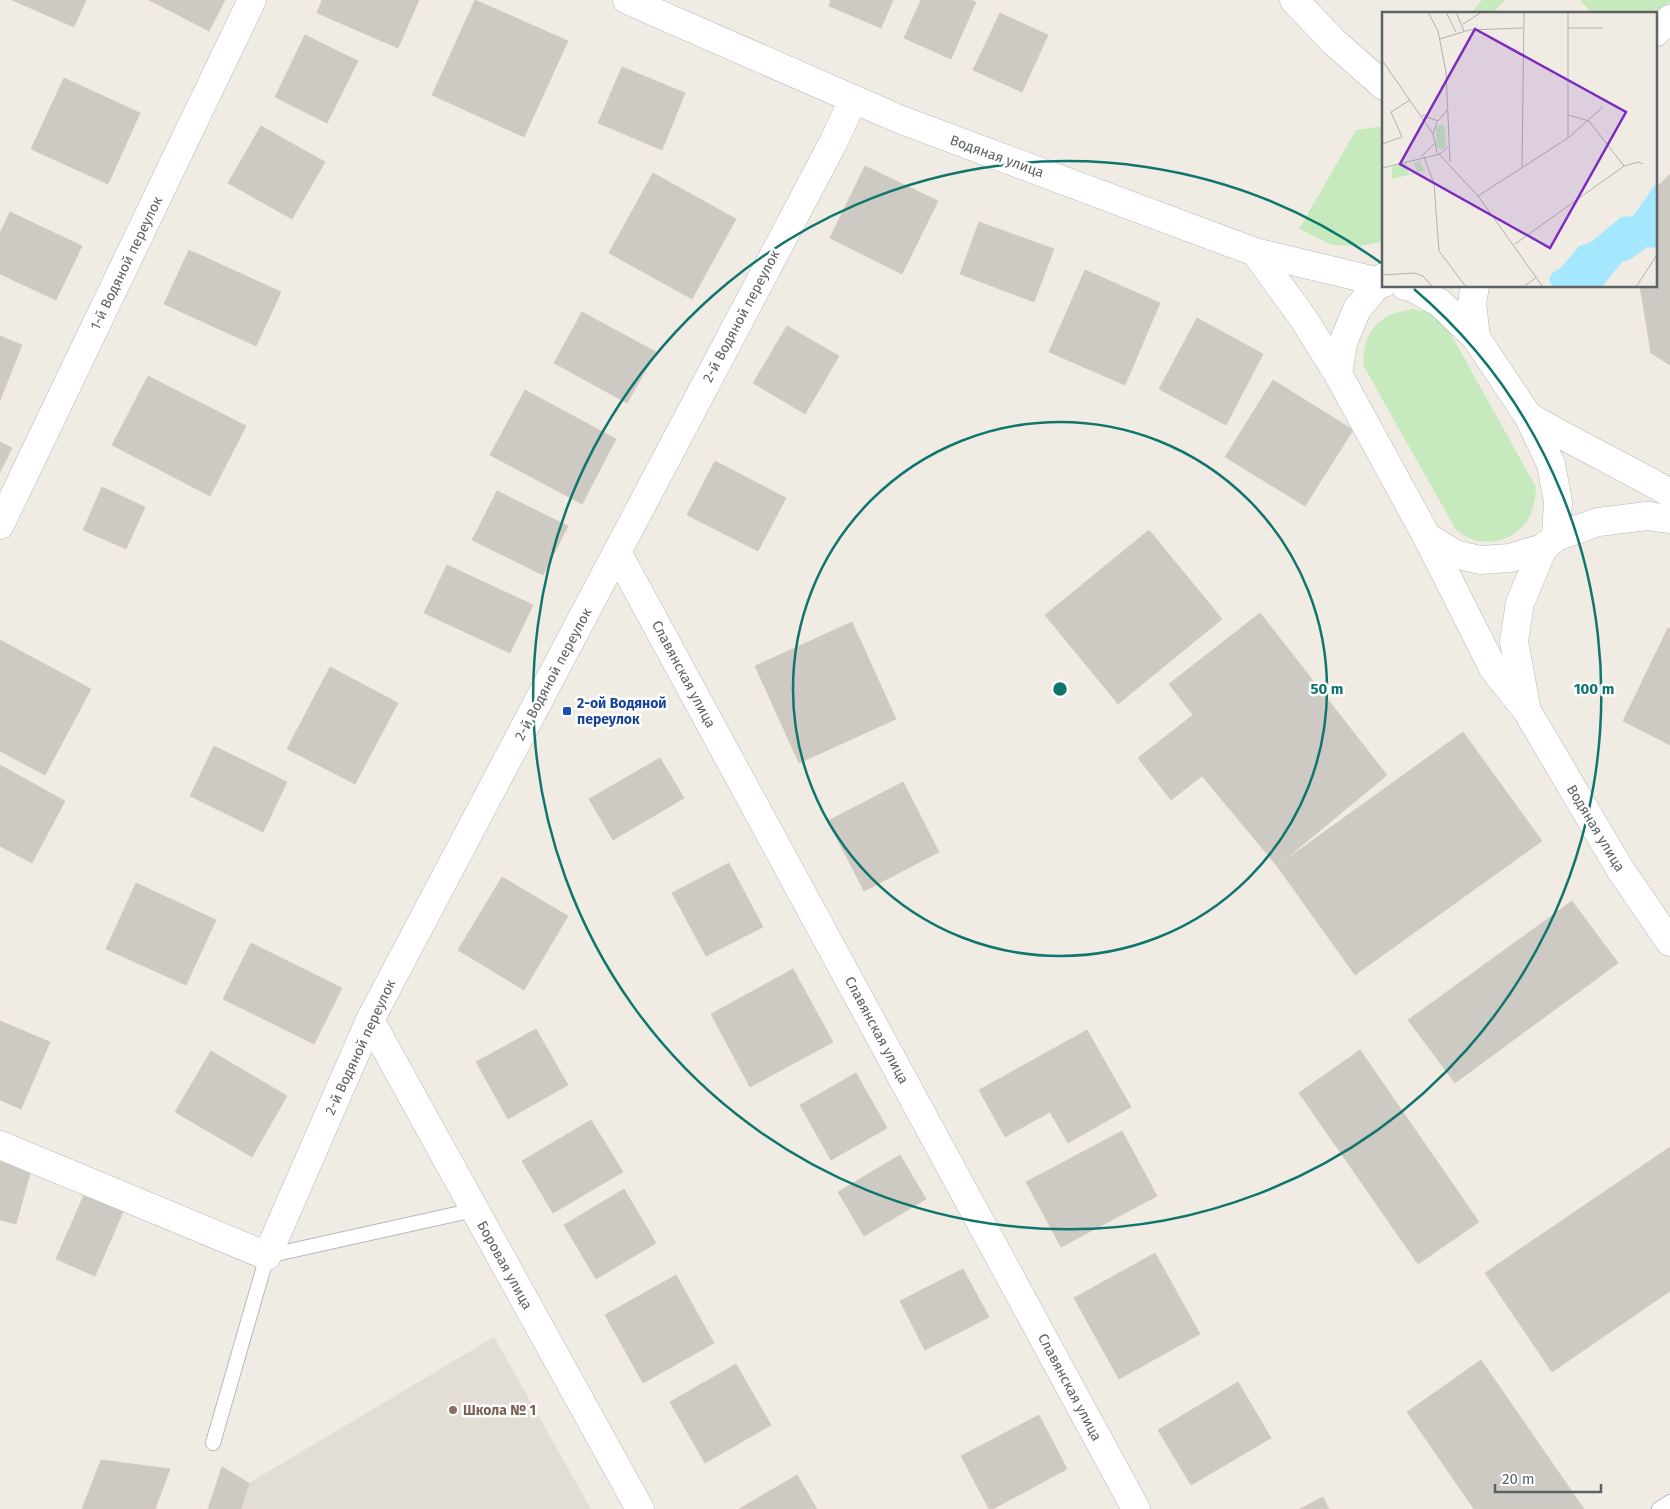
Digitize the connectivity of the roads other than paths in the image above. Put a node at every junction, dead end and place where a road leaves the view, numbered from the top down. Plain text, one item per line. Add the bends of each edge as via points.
1 (252, 0) edge
2 (627, 0) edge
3 (1294, 0) edge
4 (1670, 19) edge
5 (1658, 30) edge
6 (1382, 84) edge
7 (854, 100) junction
8 (1255, 252) junction
9 (1382, 281) edge
10 (1413, 288) edge
11 (1475, 288) edge
12 (1476, 338) junction
13 (1338, 374) junction
14 (1528, 416) junction
15 (1670, 493) edge
16 (1670, 519) edge
17 (0, 525) edge
18 (1427, 538) junction
19 (1550, 542) junction
20 (617, 552) junction
21 (1527, 711) junction
22 (1670, 942) edge
23 (370, 1020) junction
24 (0, 1144) edge
25 (474, 1210) junction
26 (268, 1256) junction
27 (213, 1443) dead end
28 (1670, 1502) edge
29 (640, 1509) edge
30 (1136, 1509) edge
31 (1659, 1509) edge

1 - 17 street, 1-й Водяной переулок
2 - 7 street, Водяная улица
3 - 6 street via 1334,42
4 - 5 street
7 - 8 street, Водяная улица
7 - 20 street, 2-й Водяной переулок
8 - 9 street, Водяная улица
8 - 13 street
9 - 13 street via 1357,309 1343,343
10 - 12 street via 1440,303
11 - 12 street via 1472,303
12 - 14 street
13 - 18 street
14 - 15 street
14 - 19 street via 1551,464 1558,502
16 - 19 street via 1647,516 1598,522
18 - 19 street via 1455,554 1480,560 1510,558
18 - 21 street via 1493,668
19 - 21 street via 1520,603 1514,641
20 - 23 street, 2-й Водяной переулок
20 - 30 street, Славянская улица
21 - 22 street, Водяная улица via 1620,869
23 - 25 street, Боровая улица
23 - 26 street, 2-й Водяной переулок
24 - 26 street
25 - 26 lane
25 - 29 street, Боровая улица
26 - 27 lane
28 - 31 lane

